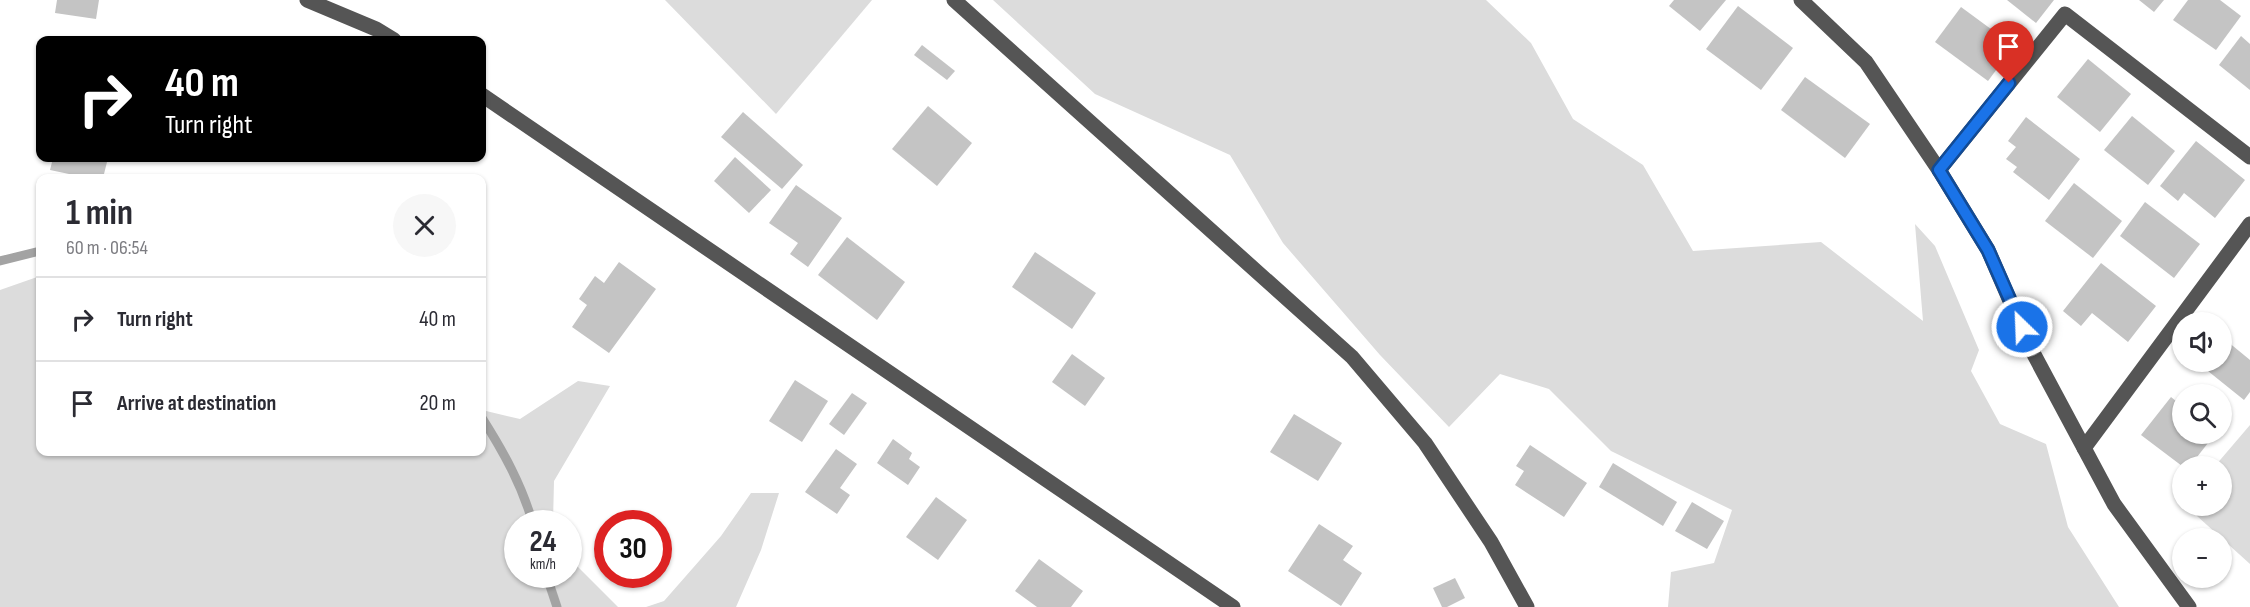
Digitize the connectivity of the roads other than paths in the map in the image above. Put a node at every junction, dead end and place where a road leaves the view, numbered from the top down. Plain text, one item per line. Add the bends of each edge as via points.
1 (307, 0) edge
2 (954, 0) edge
3 (1800, 0) edge
4 (387, 36) edge
5 (486, 98) edge
6 (2250, 157) edge
7 (1939, 170) junction
8 (2250, 224) edge
9 (2084, 448) junction
10 (1233, 607) edge
11 (1527, 607) edge
12 (2189, 607) edge

1 - 4 street
2 - 11 street via 1352,357 1425,443 1491,542
3 - 7 street via 1866,62
5 - 10 street
6 - 7 street via 2065,14
7 - 9 street via 1988,250 2030,347
8 - 9 street
9 - 12 street via 2114,504

